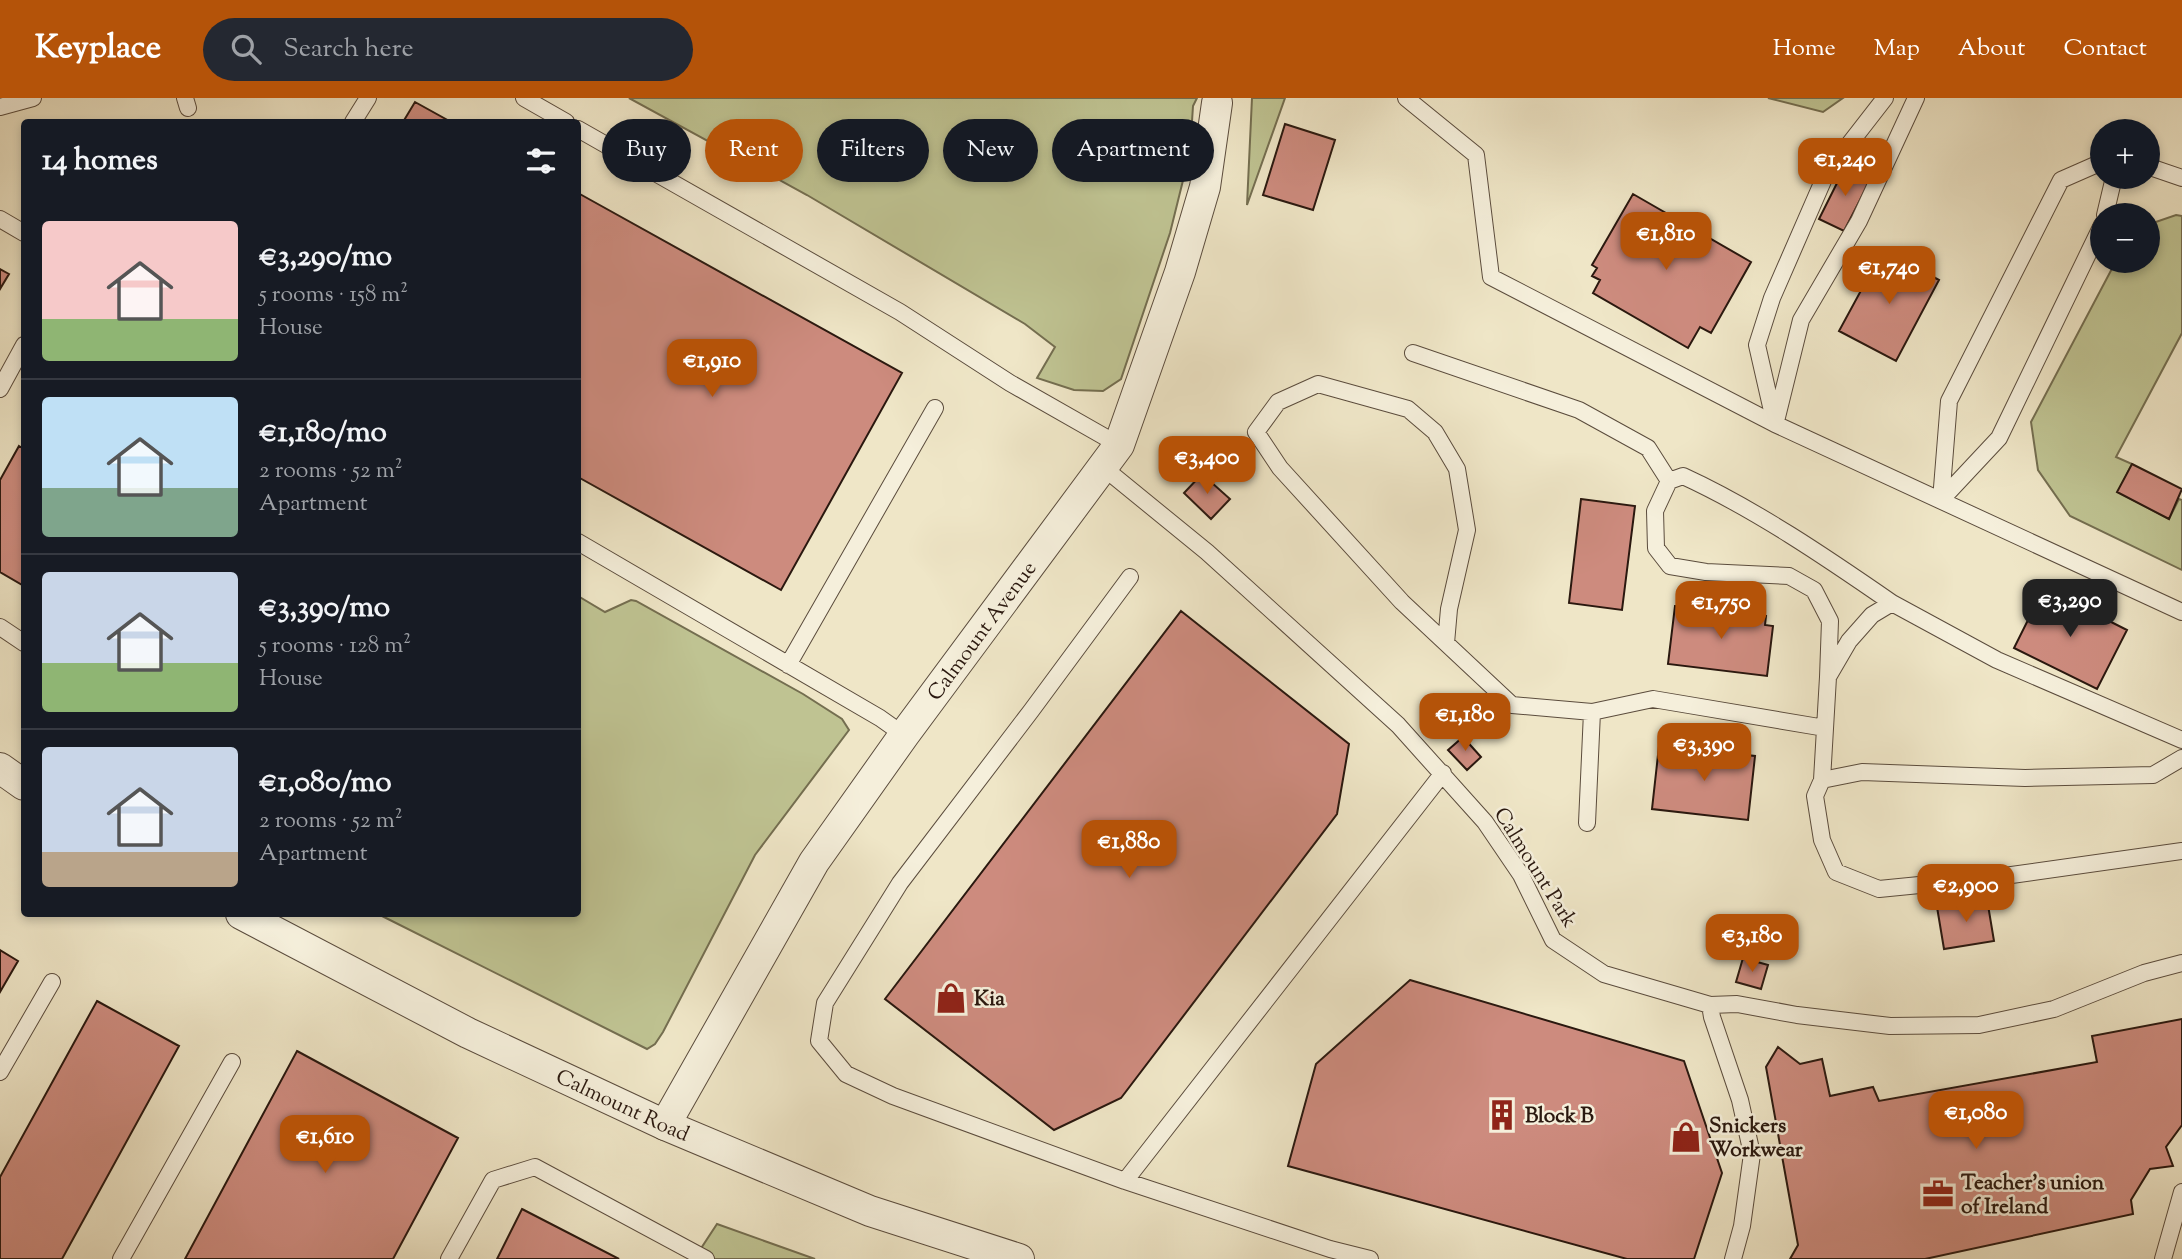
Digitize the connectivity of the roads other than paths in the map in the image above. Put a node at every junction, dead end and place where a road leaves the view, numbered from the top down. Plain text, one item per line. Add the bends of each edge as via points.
1 (33, 98) edge
2 (368, 98) edge
3 (524, 98) edge
4 (1406, 98) edge
5 (1885, 98) edge
6 (1915, 98) edge
7 (1217, 103) dead end
8 (4, 104) edge
9 (355, 119) edge
10 (561, 119) edge
11 (581, 131) edge
12 (2090, 167) edge
13 (2160, 170) edge
14 (2182, 178) edge
15 (0, 219) edge
16 (21, 231) edge
17 (2090, 250) edge
18 (21, 350) edge
19 (1413, 353) dead end
20 (0, 388) edge
21 (935, 408) dead end
22 (1775, 424) junction
23 (1111, 456) junction
24 (1669, 481) junction
25 (1941, 500) junction
26 (581, 544) edge
27 (1130, 577) dead end
28 (1892, 603) junction
29 (2182, 612) edge
30 (0, 627) edge
31 (21, 641) edge
32 (1446, 643) junction
33 (788, 665) junction
34 (1828, 677) junction
35 (1592, 712) junction
36 (1825, 728) junction
37 (904, 735) junction
38 (2182, 740) edge
39 (2182, 758) edge
40 (0, 768) edge
41 (1443, 773) junction
42 (1822, 780) junction
43 (21, 783) edge
44 (1587, 823) dead end
45 (2182, 851) edge
46 (247, 917) edge
47 (2182, 963) edge
48 (52, 982) dead end
49 (1710, 1004) junction
50 (232, 1062) dead end
51 (0, 1072) edge
52 (665, 1125) junction
53 (1125, 1181) junction
54 (2182, 1192) edge
55 (121, 1259) edge
56 (449, 1259) edge
57 (706, 1259) edge
58 (1019, 1259) edge
59 (1370, 1259) edge
60 (1734, 1259) edge
61 (2163, 1259) edge

1 - 8 lane
2 - 9 lane
3 - 10 lane
4 - 22 lane via 1476,155 1491,277
5 - 22 lane via 1826,174 1772,298 1757,345
6 - 22 lane via 1859,221 1801,320
7 - 23 street, Calmount Avenue via 1205,187 1180,272
11 - 23 lane, Calmount Park via 900,312
12 - 25 lane via 2061,180 1949,401
13 - 14 lane
15 - 16 lane
17 - 25 lane via 1999,438
18 - 20 lane
19 - 24 lane via 1579,410 1648,448
21 - 33 lane
22 - 25 lane
23 - 37 street, Calmount Avenue
23 - 41 lane, Calmount Park via 1208,552 1398,725
24 - 28 lane via 1683,476 1712,489
24 - 34 lane via 1655,511 1656,548 1670,566 1789,576 1814,590 1830,621
25 - 29 lane
26 - 33 lane
27 - 53 lane via 900,883 825,1003 819,1041 846,1074 869,1085
28 - 34 lane via 1872,615 1849,640
28 - 38 lane via 1997,660
30 - 31 lane
32 - 32 lane via 1402,602 1280,468 1256,432 1278,402 1318,384 1408,409 1435,432 1457,469 1467,530
32 - 35 lane via 1512,705
33 - 37 lane
34 - 36 lane
35 - 36 lane via 1653,699
35 - 44 lane
36 - 42 lane
37 - 52 street, Calmount Avenue via 814,862
39 - 42 lane via 2153,775 2025,778 1862,772
40 - 43 street
41 - 49 lane, Calmount Park via 1485,822 1521,875 1553,940 1604,974
41 - 53 lane
42 - 45 lane via 1815,796 1822,839 1836,872 1880,889
46 - 52 street, Calmount Road via 468,1033
47 - 49 lane, Calmount Park via 2054,1009 1979,1026 1890,1026
48 - 51 lane
49 - 60 lane via 1752,1154
50 - 55 lane
52 - 58 street, Calmount Road via 870,1211
53 - 59 lane via 1330,1250
54 - 61 lane
56 - 57 lane via 492,1180 535,1167

